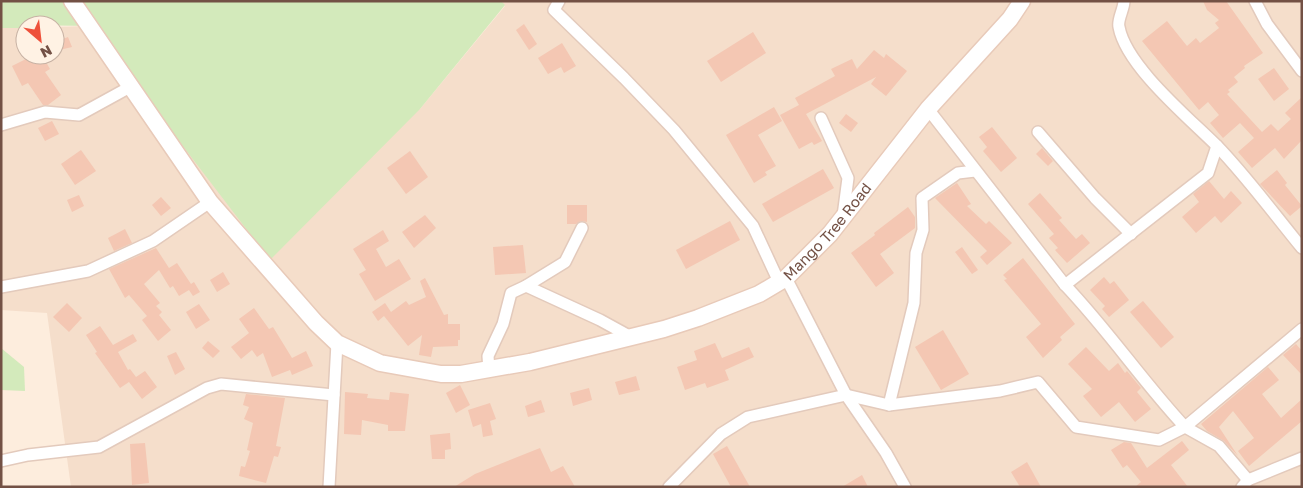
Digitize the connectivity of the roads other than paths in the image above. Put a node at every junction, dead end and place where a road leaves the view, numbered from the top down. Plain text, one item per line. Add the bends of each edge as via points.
1 (72, 1) edge
2 (559, 1) edge
3 (1022, 1) edge
4 (1124, 1) edge
5 (1255, 1) edge
6 (1302, 71) edge
7 (130, 87) junction
8 (928, 109) junction
9 (821, 118) dead end
10 (1, 125) edge
11 (1038, 132) dead end
12 (1217, 146) junction
13 (975, 171) junction
14 (210, 202) junction
15 (843, 218) junction
16 (582, 228) dead end
17 (1131, 234) junction
18 (1302, 248) edge
19 (783, 280) junction
20 (1065, 285) junction
21 (526, 286) junction
22 (1, 287) edge
23 (1302, 329) edge
24 (631, 337) junction
25 (337, 343) junction
26 (489, 370) junction
27 (334, 395) junction
28 (846, 395) junction
29 (889, 405) junction
30 (1185, 427) junction
31 (1, 461) edge
32 (1301, 461) edge
33 (1246, 483) edge
34 (328, 487) edge
35 (669, 487) edge
36 (905, 487) edge

1 - 7 main road
2 - 19 street via 554,10 674,130 753,226
3 - 8 main road, Mango Tree Road via 1010,19
4 - 12 street via 1118,25 1127,45 1144,71 1176,108
5 - 6 street via 1267,24
7 - 10 street via 79,114 45,112
7 - 14 main road
8 - 13 street
8 - 15 main road, Mango Tree Road
9 - 15 street via 848,178
11 - 17 street
12 - 17 street via 1208,173
12 - 18 street
13 - 20 street
13 - 29 street via 958,173 922,198 924,230 916,254 914,303
14 - 22 street via 153,241 88,271
14 - 25 main road via 257,259
15 - 19 main road, Mango Tree Road
16 - 21 street via 565,262
17 - 20 street
19 - 24 main road via 759,294 698,318
19 - 28 street, Mango Tree Road
20 - 30 street
21 - 24 street
21 - 26 street via 511,293 503,324 488,356
23 - 30 street
24 - 26 main road
25 - 26 main road via 380,362 407,368 461,374
25 - 27 street
27 - 31 street via 221,384 207,388 98,447
27 - 34 street
28 - 29 street
28 - 35 street via 748,417 721,434
28 - 36 street, Mango Tree Road
29 - 30 street via 1000,391 1038,382 1076,427 1160,440
30 - 33 street via 1219,446
32 - 33 street

